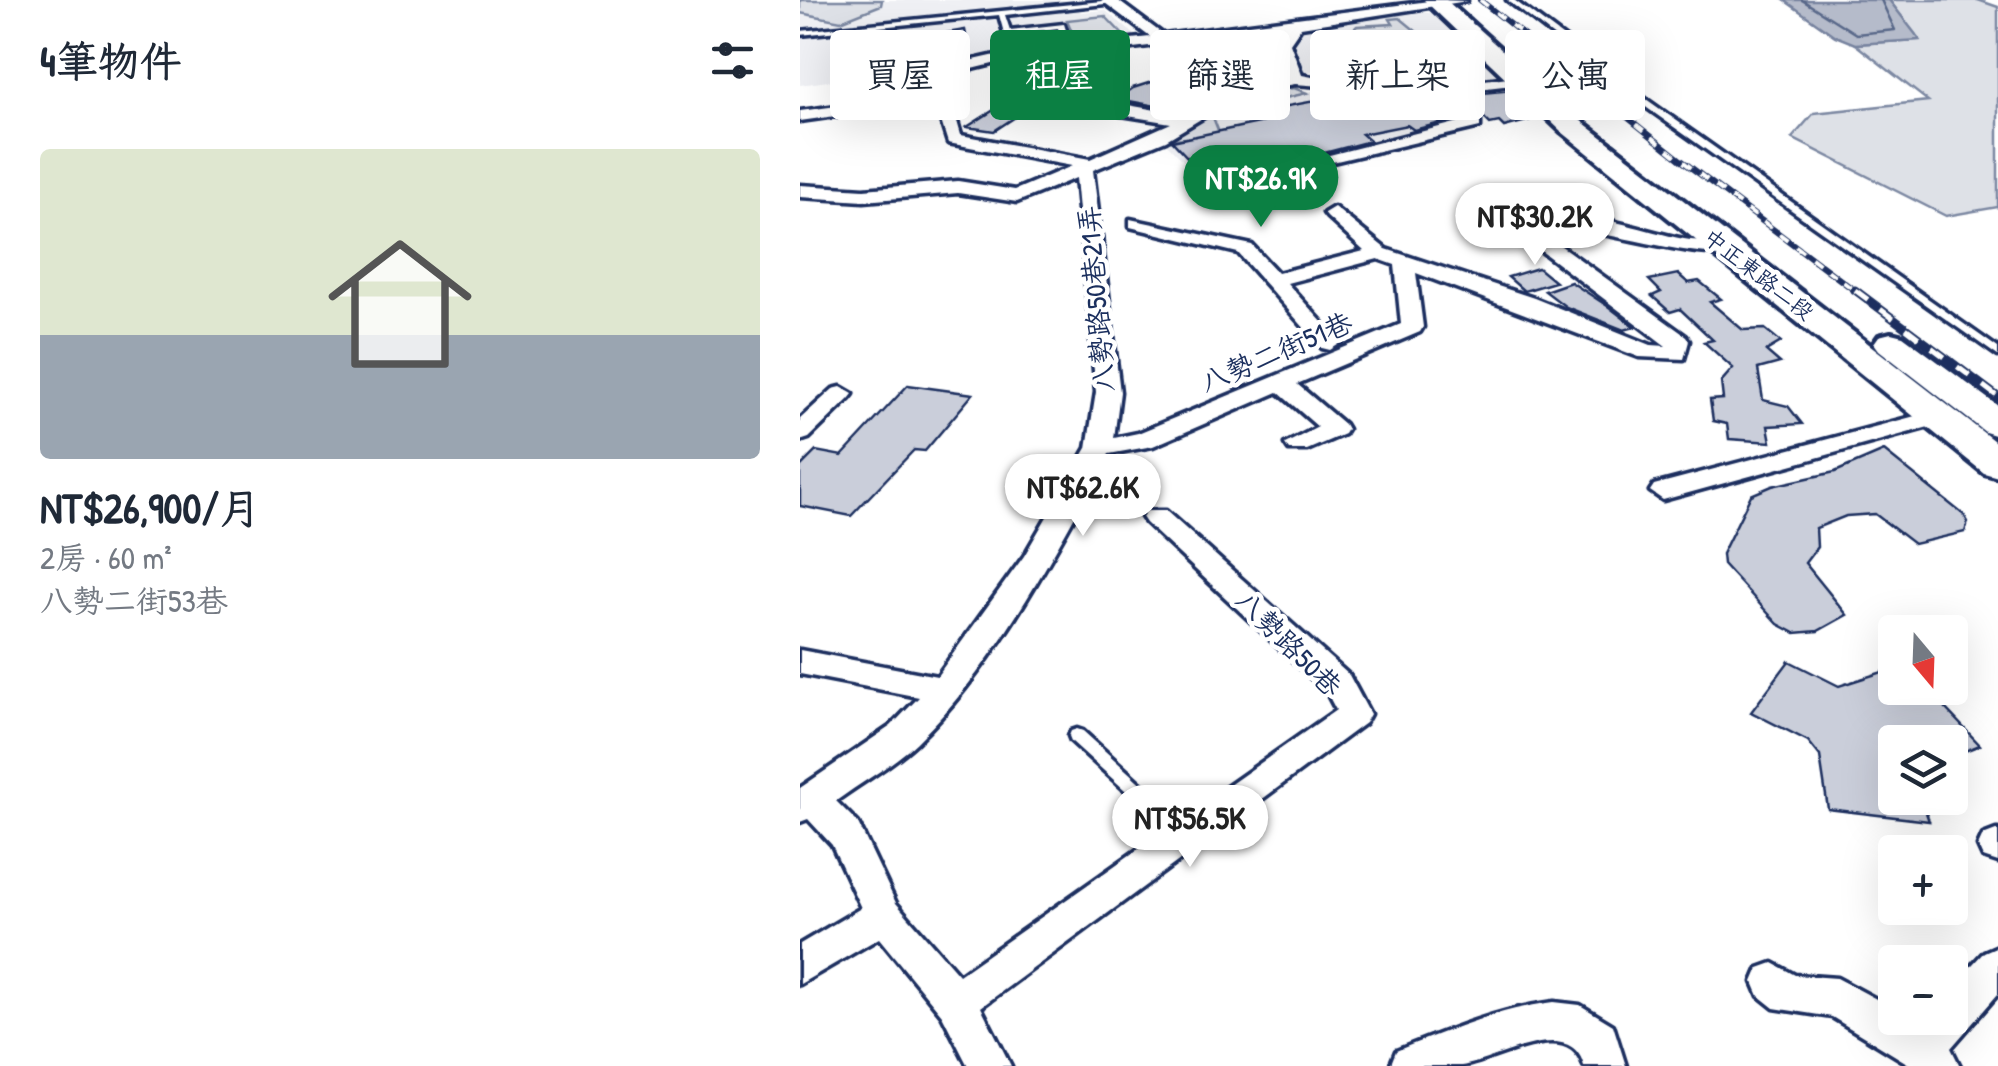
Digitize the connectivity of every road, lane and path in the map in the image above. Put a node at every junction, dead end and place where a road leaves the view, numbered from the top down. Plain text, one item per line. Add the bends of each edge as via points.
1 (1510, 0) edge
2 (1110, 1) edge
3 (1448, 1) edge
4 (1282, 10) dead end
5 (1002, 14) junction
6 (801, 23) edge
7 (1296, 23) junction
8 (836, 30) edge
9 (848, 30) edge
10 (1006, 30) edge
11 (1151, 30) edge
12 (1240, 30) edge
13 (830, 31) edge
14 (1007, 32) joint
15 (1290, 32) edge
16 (800, 33) edge
17 (1505, 50) edge
18 (1290, 65) edge
19 (1295, 79) junction
20 (1290, 80) edge
21 (1310, 81) edge
22 (830, 112) edge
23 (800, 116) edge
24 (947, 120) edge
25 (1186, 120) edge
26 (1471, 120) edge
27 (1567, 120) edge
28 (1593, 120) edge
29 (1304, 164) dead end
30 (1089, 167) junction
31 (800, 191) edge
32 (1334, 213) dead end
33 (1137, 224) dead end
34 (1727, 250) junction
35 (1378, 253) junction
36 (1405, 262) junction
37 (1273, 280) junction
38 (1330, 342) dead end
39 (1998, 353) edge
40 (1281, 383) junction
41 (841, 394) dead end
42 (1938, 416) junction
43 (1998, 424) edge
44 (800, 433) edge
45 (1298, 444) dead end
46 (1100, 448) junction
47 (1998, 464) edge
48 (1664, 491) dead end
49 (1156, 516) dead end
50 (800, 662) edge
51 (945, 690) junction
52 (1077, 736) dead end
53 (806, 803) edge
54 (1185, 834) junction
55 (883, 915) junction
56 (800, 964) edge
57 (1998, 965) edge
58 (1773, 982) dead end
59 (956, 1001) junction
60 (1931, 1057) edge
61 (990, 1066) edge
62 (1411, 1066) edge
63 (1605, 1066) edge

1 - 39 lane
2 - 5 lane
2 - 11 street
3 - 7 street
3 - 17 main road, 中正東路二段
4 - 7 street
5 - 9 lane
5 - 10 lane
6 - 8 lane
7 - 12 street
7 - 15 street
13 - 16 lane
14 - 14 lane via 1010,42 1064,36 1060,26
18 - 19 street
19 - 20 street
19 - 21 street
22 - 23 street
24 - 30 street via 950,132 967,144
25 - 30 street
26 - 29 street
27 - 34 main road, 中正東路二段
28 - 43 main road, 中正東路二段
30 - 31 street via 1017,196 958,187 864,195
30 - 46 street, 八勢路50巷21弄 via 1108,392
32 - 35 street
33 - 37 street via 1245,249
34 - 36 street via 1691,248 1568,218 1541,223 1535,236 1678,340 1676,354 1646,352
34 - 42 main road, 中正東路二段
35 - 36 street
35 - 37 street
36 - 40 street, 八勢二街51巷 via 1412,328
37 - 38 street
40 - 45 street via 1334,429
40 - 46 street, 八勢二街51巷 via 1144,440
41 - 44 street
42 - 47 main road, 中正東路二段
42 - 48 street
46 - 51 street, 八勢路50巷21弄 via 1034,563
49 - 54 street, 八勢路50巷 via 1338,684 1354,714
50 - 51 street
51 - 53 street, 八勢路50巷21弄 via 903,735
52 - 54 lane
53 - 55 street via 845,834
54 - 59 street, 八勢路50巷
55 - 56 street
55 - 59 street
57 - 60 street
58 - 60 street via 1788,994 1837,998
59 - 61 street
62 - 63 street via 1558,1019 1589,1031 1604,1051

